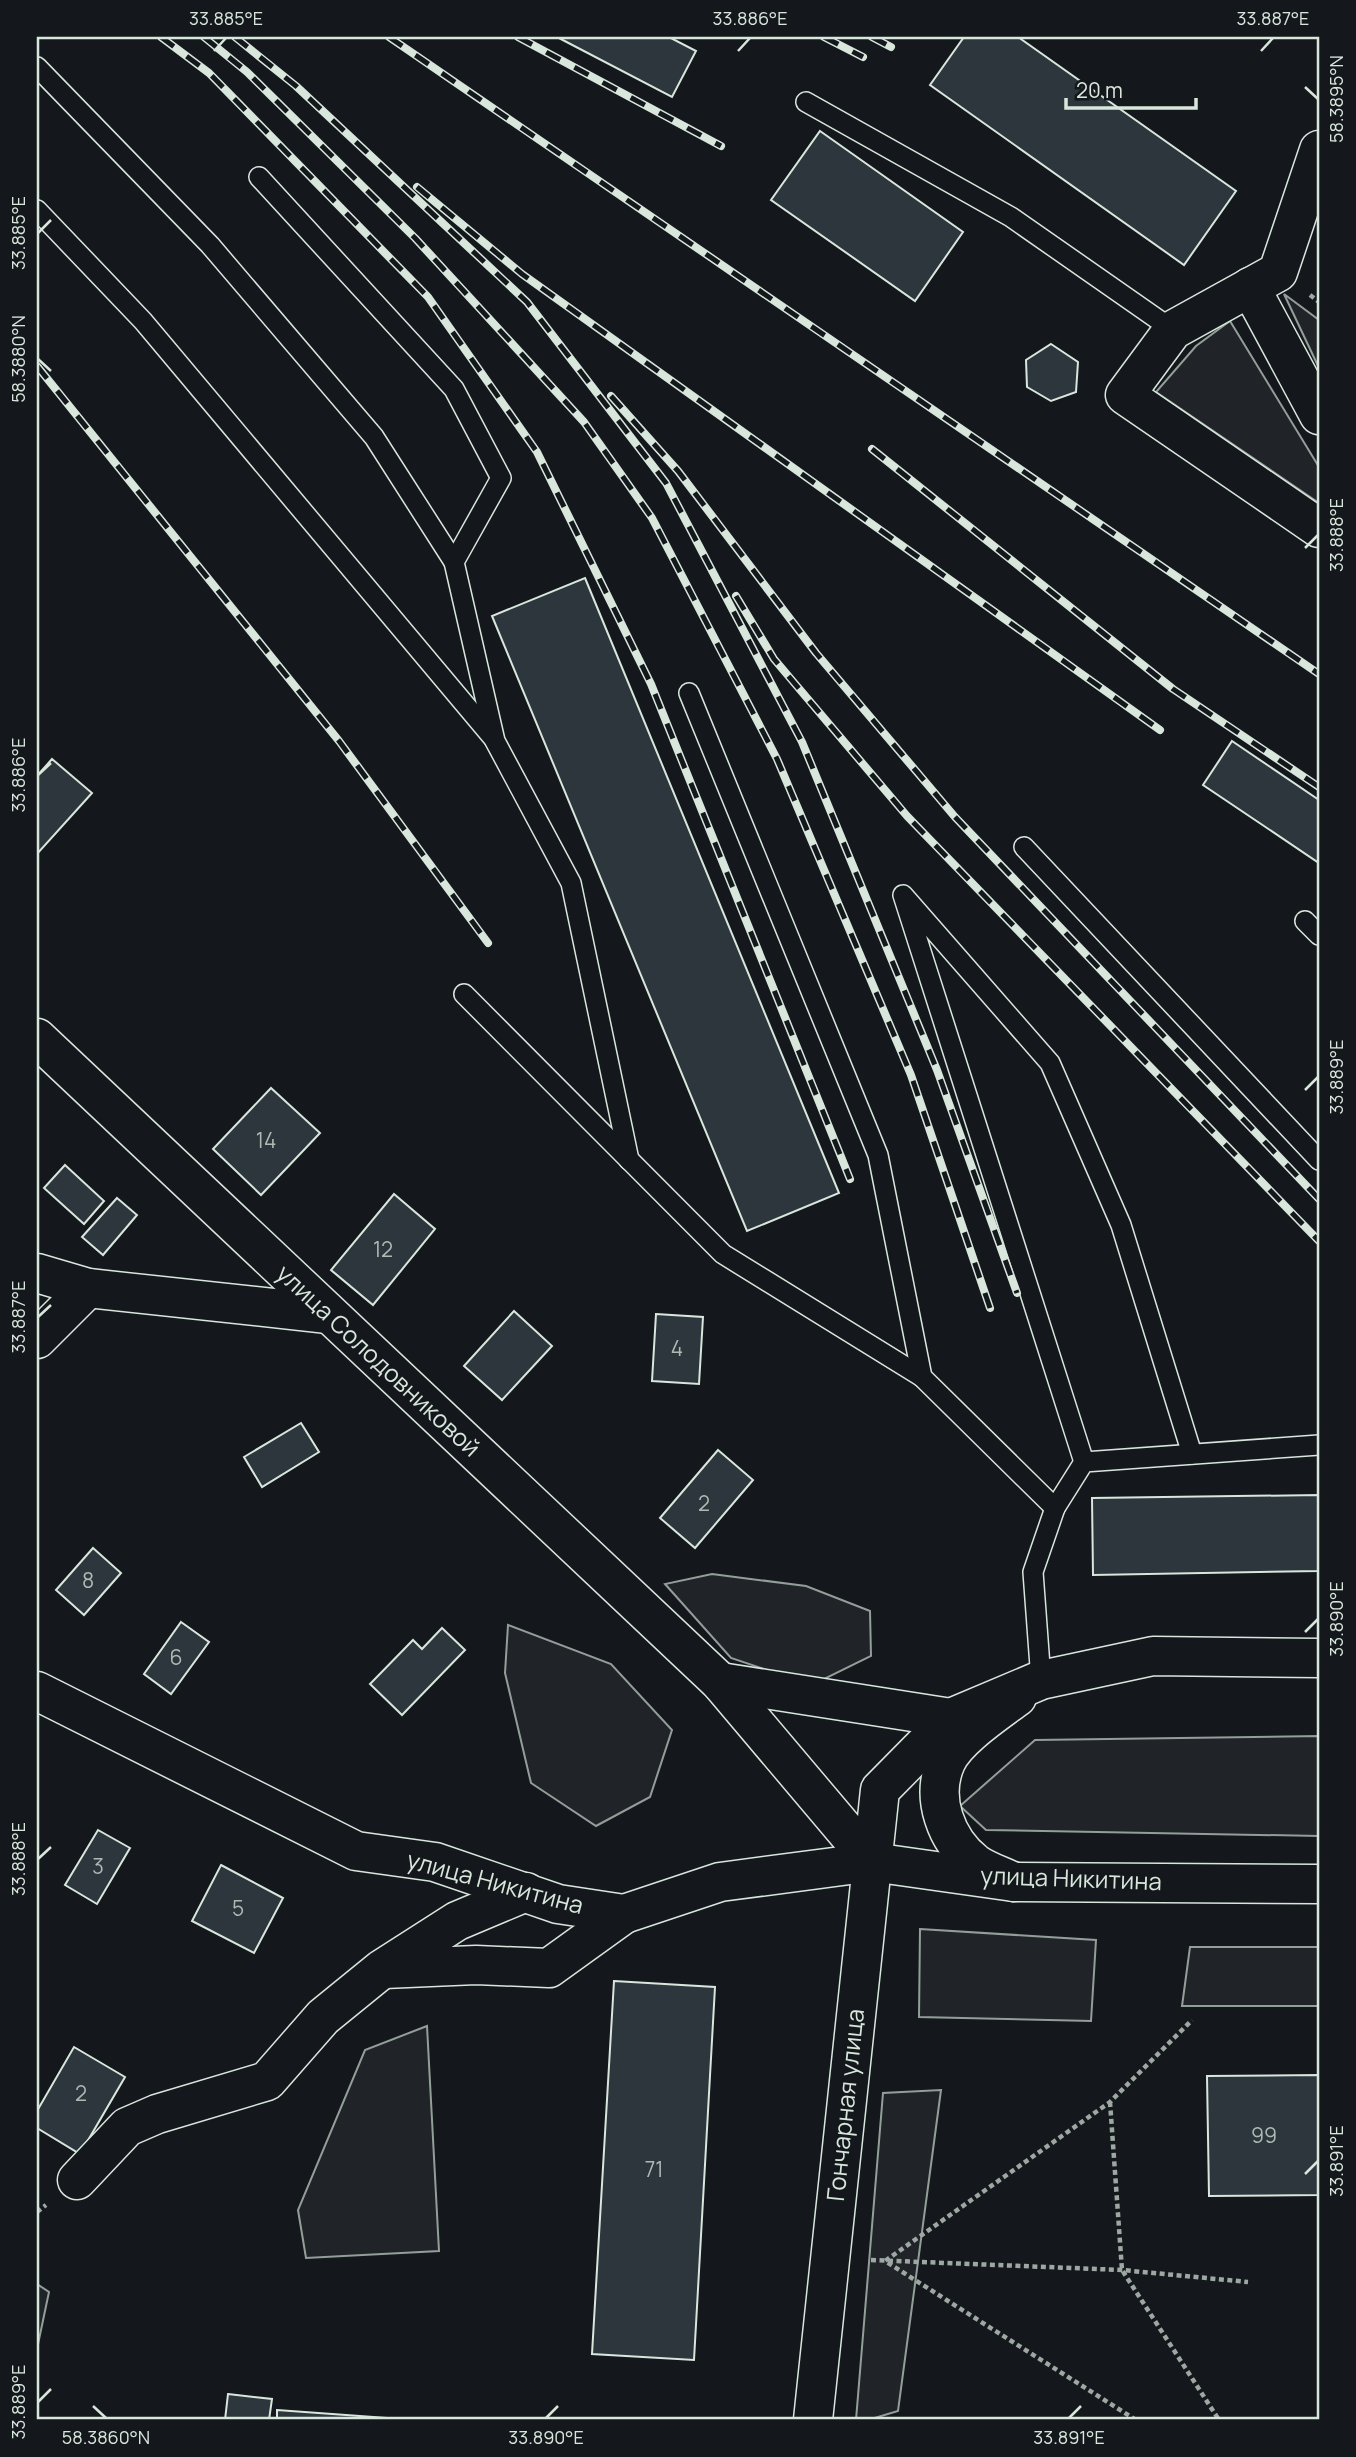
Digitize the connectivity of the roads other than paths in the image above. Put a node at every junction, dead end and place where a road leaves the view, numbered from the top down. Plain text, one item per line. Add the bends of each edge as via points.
1 (37, 68) edge
2 (806, 102) dead end
3 (1319, 150) edge
4 (259, 177) dead end
5 (37, 210) edge
6 (1250, 287) junction
7 (1173, 330) junction
8 (1319, 415) edge
9 (1319, 528) edge
10 (454, 562) junction
11 (689, 694) dead end
12 (495, 741) junction
13 (1024, 848) dead end
14 (1305, 921) dead end
15 (1319, 935) edge
16 (464, 994) dead end
17 (37, 1038) edge
18 (629, 1160) junction
19 (1319, 1160) edge
20 (37, 1273) edge
21 (88, 1288) junction
22 (328, 1314) junction
23 (37, 1339) edge
24 (922, 1377) junction
25 (1319, 1445) edge
26 (1192, 1454) junction
27 (1084, 1462) junction
28 (1055, 1508) junction
29 (1319, 1658) edge
30 (1041, 1680) junction
31 (720, 1682) junction
32 (37, 1692) edge
33 (951, 1718) junction
34 (872, 1862) junction
35 (1014, 1882) junction
36 (1319, 1884) edge
37 (526, 1892) junction
38 (624, 1914) junction
39 (382, 1969) junction
40 (77, 2180) dead end
41 (813, 2420) edge

1 - 10 lane via 210,245 374,437
2 - 7 lane via 1011,217
3 - 6 street via 1278,272
4 - 10 lane via 454,390 501,478
5 - 12 lane via 144,321
6 - 7 street
6 - 8 street
7 - 9 street via 1125,395
10 - 12 lane
11 - 24 lane via 878,1155
12 - 18 lane via 571,883
13 - 19 lane
14 - 15 lane
16 - 18 lane
17 - 22 street, улица Солодовниковой
18 - 24 lane via 723,1254
20 - 21 street
21 - 22 street
21 - 23 street
22 - 31 street, улица Солодовниковой
24 - 28 lane
25 - 26 lane
26 - 27 lane
26 - 27 lane via 1121,1225 1050,1063 903,895
27 - 28 lane
28 - 30 lane via 1033,1572
29 - 30 street via 1153,1656
30 - 33 street
30 - 35 street via 975,1728 946,1761 938,1794 948,1834 976,1864
31 - 33 street
31 - 34 street, улица Солодовниковой
32 - 37 street, улица Никитина via 356,1851 435,1862
33 - 34 street, Гончарная улица via 880,1790
34 - 35 street, улица Никитина
34 - 38 street, улица Никитина via 720,1882
34 - 41 street, Гончарная улица
35 - 36 street, улица Никитина
37 - 38 street, улица Никитина via 558,1903
37 - 39 street via 457,1921
38 - 39 street via 549,1968
39 - 40 street via 323,2017 267,2081 127,2127

